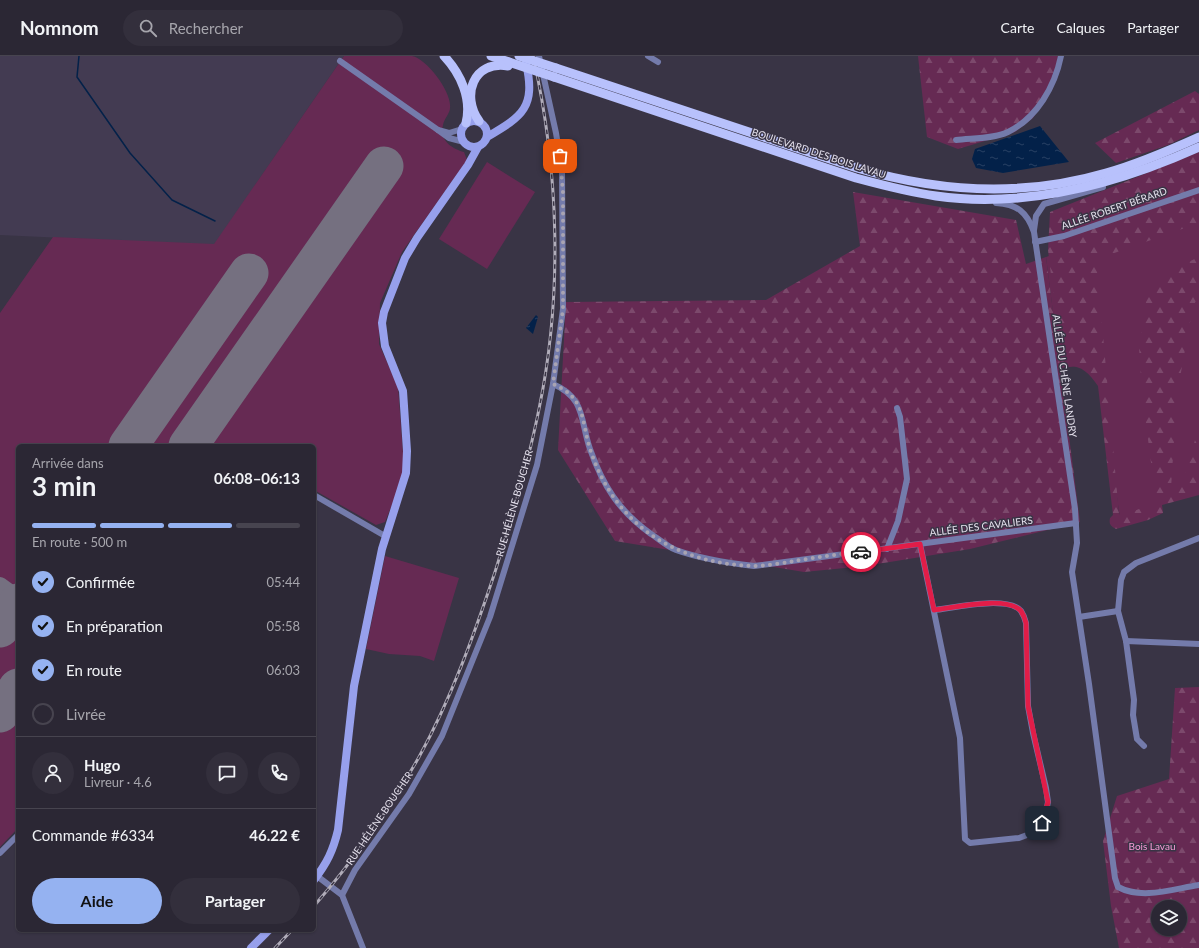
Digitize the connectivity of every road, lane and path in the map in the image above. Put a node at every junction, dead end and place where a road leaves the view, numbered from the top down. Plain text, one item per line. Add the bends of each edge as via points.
1 (444, 56) edge
2 (491, 56) edge
3 (519, 56) edge
4 (524, 56) edge
5 (539, 56) edge
6 (648, 56) edge
7 (1061, 56) edge
8 (340, 61) dead end
9 (658, 62) dead end
10 (508, 64) junction
11 (555, 73) junction
12 (479, 122) junction
13 (464, 126) junction
14 (505, 126) junction
15 (486, 128) junction
16 (438, 130) junction
17 (487, 137) junction
18 (1199, 137) edge
19 (956, 140) dead end
20 (466, 144) junction
21 (478, 147) junction
22 (1199, 147) edge
23 (471, 160) junction
24 (1130, 175) junction
25 (1199, 190) edge
26 (953, 198) junction
27 (1034, 232) junction
28 (1035, 242) junction
29 (553, 384) junction
30 (897, 408) dead end
31 (316, 497) edge
32 (1076, 523) junction
33 (386, 536) junction
34 (1199, 538) edge
35 (920, 544) junction
36 (887, 548) junction
37 (934, 610) junction
38 (1118, 611) junction
39 (1079, 616) junction
40 (1126, 641) junction
41 (1199, 644) edge
42 (1144, 746) dead end
43 (16, 837) edge
44 (0, 853) edge
45 (316, 876) edge
46 (316, 879) edge
47 (1199, 884) edge
48 (342, 894) junction
49 (267, 932) edge
50 (251, 948) edge
51 (363, 948) edge

1 - 13 main road via 463,84 468,108
2 - 10 main road, BOULEVARD DES BOIS LAVAU
3 - 11 main road, BOULEVARD DES BOIS LAVAU, bridge
4 - 14 street via 530,85 529,98 524,110
5 - 29 street, RUE HÉLÈNE BOUCHER via 556,133 563,185 563,309
6 - 9 street
7 - 19 street via 1042,103 1028,118 1008,132
8 - 16 street
10 - 11 main road, BOULEVARD DES BOIS LAVAU, bridge
10 - 12 main road via 487,68 475,77 471,94
11 - 18 main road, BOULEVARD DES BOIS LAVAU via 857,168 896,179 936,186 1005,189 1072,181 1141,162
11 - 26 main road, BOULEVARD DES BOIS LAVAU via 856,178
12 - 13 street via 474,121
12 - 15 street
13 - 16 street via 449,132
13 - 20 street via 461,136
14 - 15 street
14 - 17 street
15 - 17 street
16 - 20 street via 445,136
17 - 21 street via 484,144
20 - 21 street
20 - 23 street
21 - 23 street
22 - 24 main road, BOULEVARD DES BOIS LAVAU
23 - 33 street via 405,258 382,323 387,354 403,391 407,461 402,487
24 - 26 main road, BOULEVARD DES BOIS LAVAU via 1051,194
24 - 27 street, ALLÉE DU CHÊNE LANDRY via 1116,183 1044,204 1036,216
25 - 28 street, ALLÉE ROBERT BÉRARD via 1064,236
26 - 27 street, ALLÉE DU CHÊNE LANDRY via 968,202 1006,204 1019,208 1025,213
27 - 28 street, ALLÉE DU CHÊNE LANDRY
28 - 32 street, ALLÉE DU CHÊNE LANDRY
29 - 36 street, ALLÉE DES CAVALIERS via 570,394 581,409 589,447 598,471 622,510 675,550 704,558 754,566
29 - 48 street, RUE HÉLÈNE BOUCHER via 537,465 492,610 442,736 409,794 355,870
30 - 36 street via 907,478 898,521
31 - 33 street
32 - 35 street, ALLÉE DES CAVALIERS
32 - 39 street, ALLÉE DU CHÊNE LANDRY via 1077,544 1072,572
33 - 45 street via 354,686 338,830 333,849
34 - 38 street via 1130,566 1121,580
35 - 36 street, ALLÉE DES CAVALIERS
35 - 37 street
37 - 37 street via 960,738 965,838 970,843 1019,838 1035,832 1042,823 1048,802 1028,706 1026,623 1021,610 995,603
38 - 39 street
38 - 40 street
39 - 47 street, ALLÉE DU CHÊNE LANDRY via 1111,853 1118,887 1135,894
40 - 41 street
40 - 42 street via 1134,700 1133,715 1137,738
43 - 44 street
46 - 48 street
48 - 51 street
49 - 50 street

